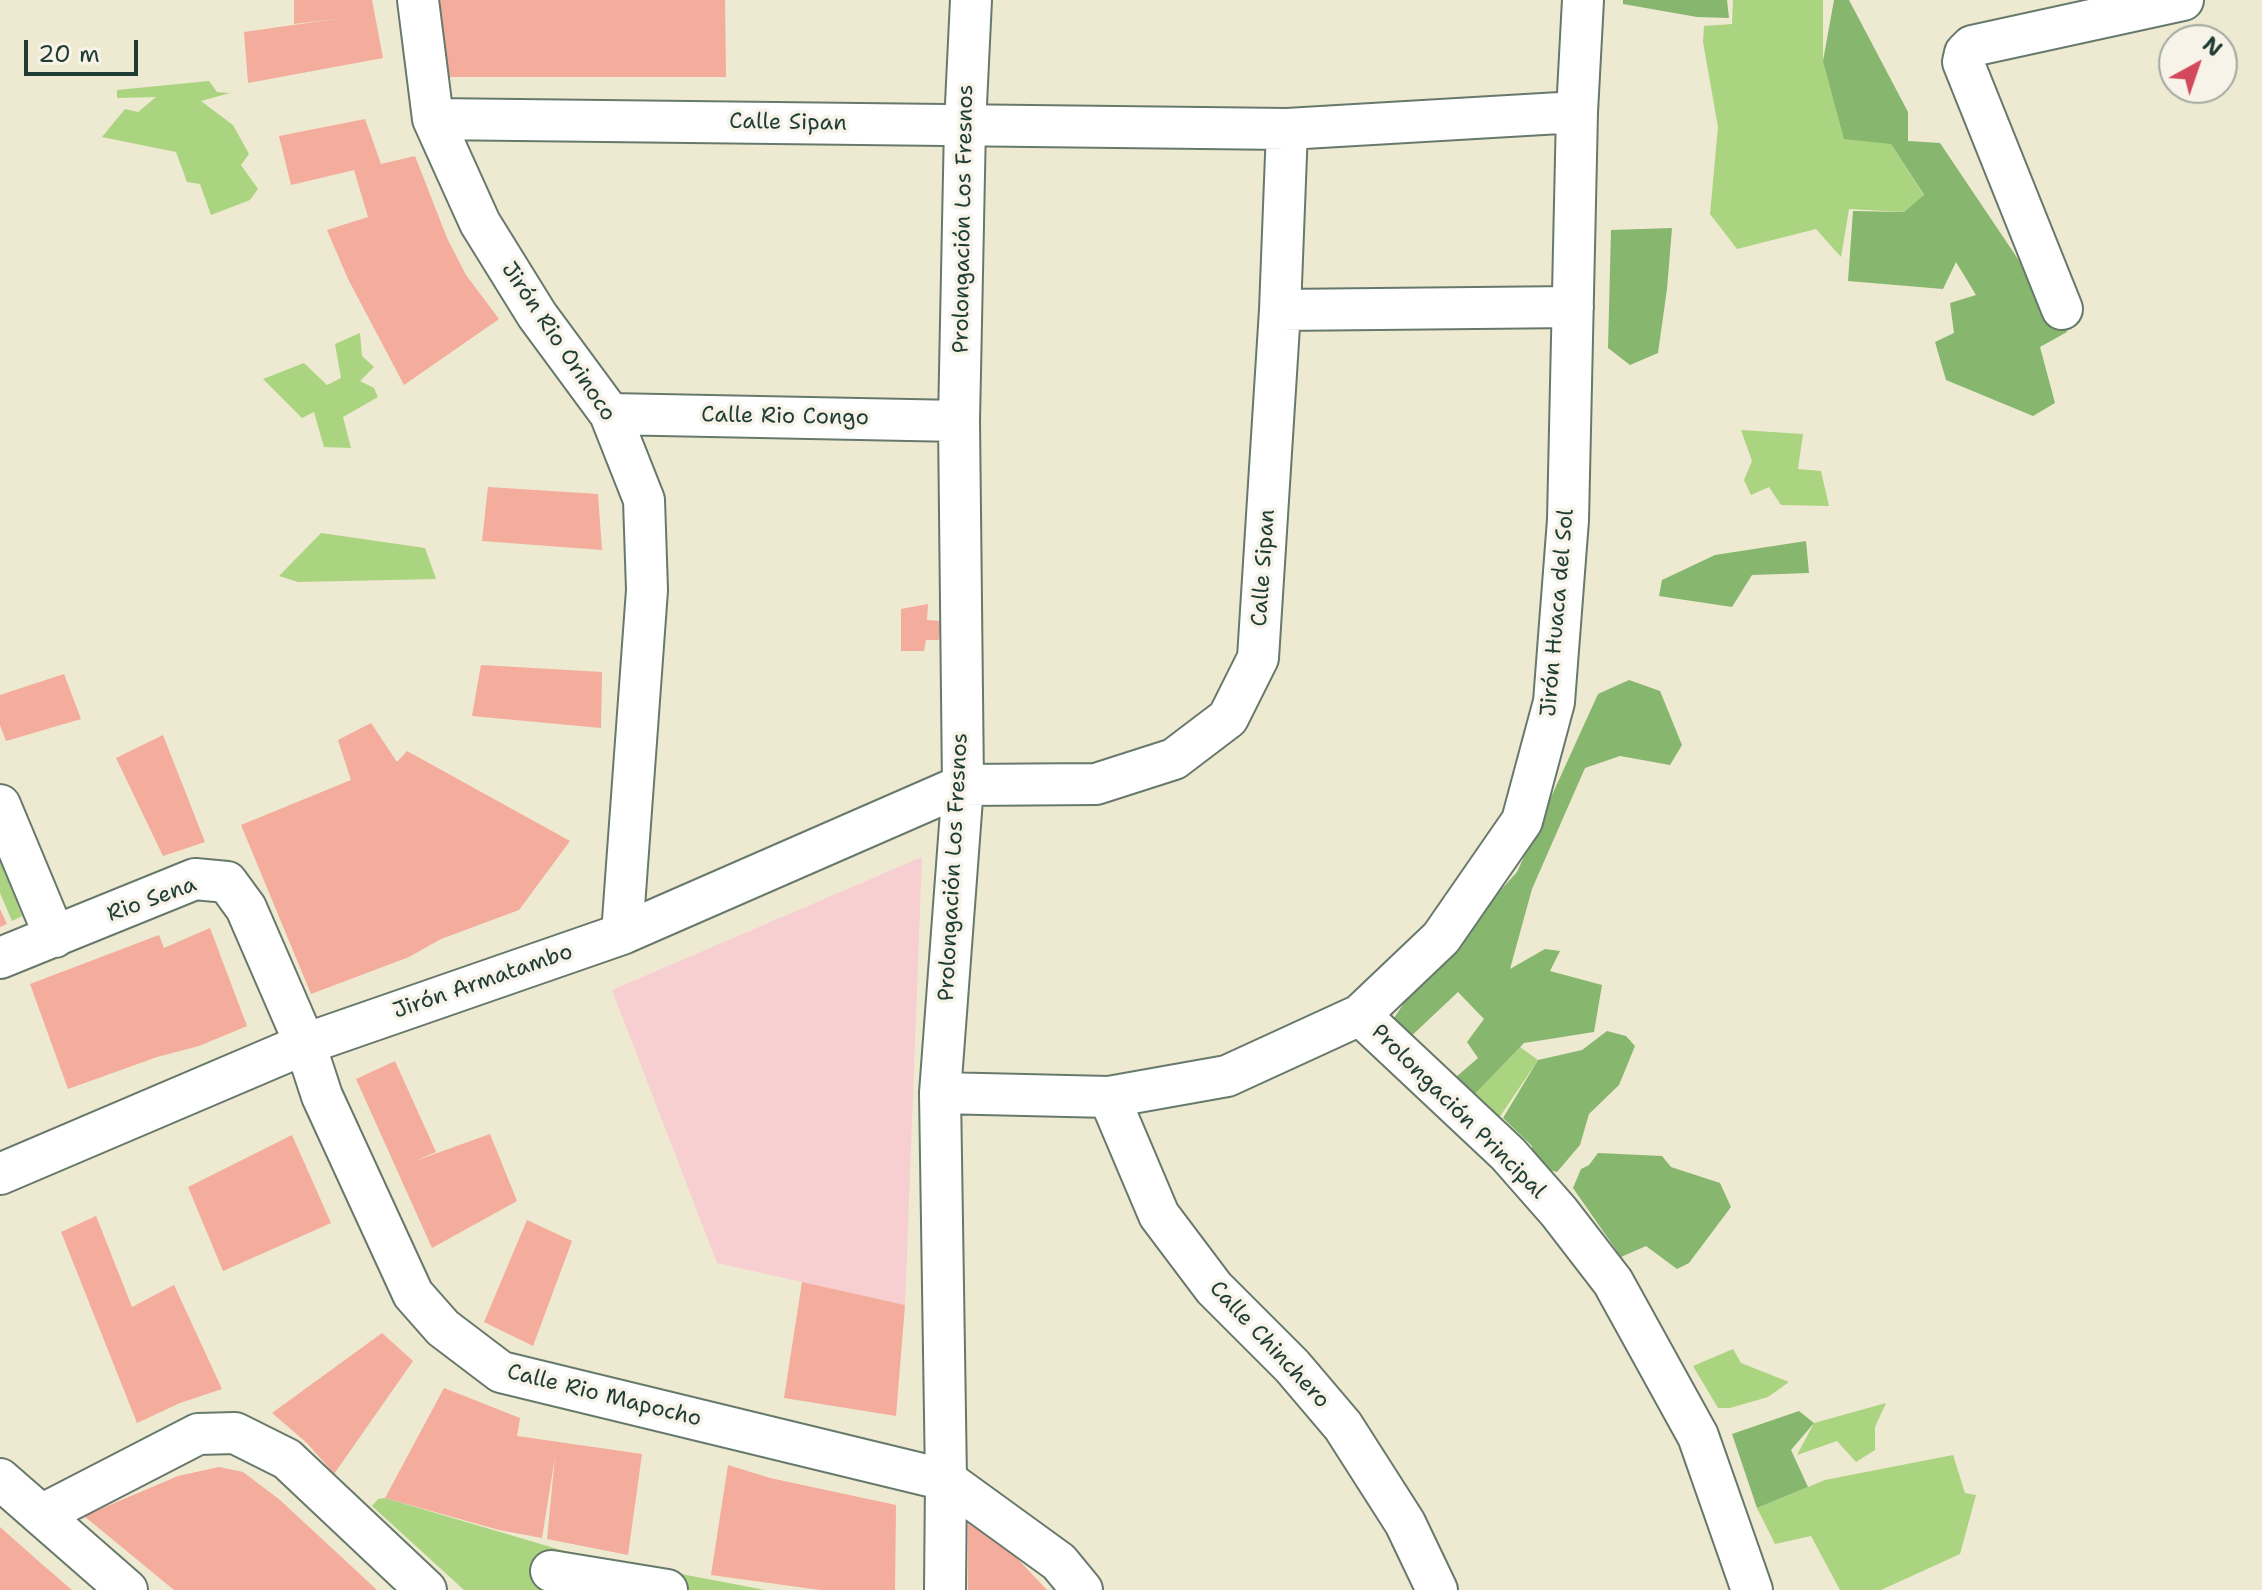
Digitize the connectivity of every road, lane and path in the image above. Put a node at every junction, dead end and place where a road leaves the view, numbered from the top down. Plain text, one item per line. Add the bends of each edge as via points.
1 (418, 0) edge
2 (971, 0) edge
3 (1583, 0) edge
4 (2183, 0) edge
5 (1577, 112) junction
6 (433, 119) junction
7 (965, 125) junction
8 (1287, 129) junction
9 (1573, 307) junction
10 (2062, 309) dead end
11 (1280, 310) junction
12 (610, 414) junction
13 (959, 421) junction
14 (963, 785) junction
15 (0, 805) edge
16 (622, 934) junction
17 (55, 937) junction
18 (0, 958) edge
19 (1360, 1015) junction
20 (305, 1044) junction
21 (940, 1093) junction
22 (1109, 1097) junction
23 (0, 1174) edge
24 (0, 1479) edge
25 (946, 1480) junction
26 (41, 1515) junction
27 (551, 1571) dead end
28 (127, 1590) edge
29 (426, 1590) edge
30 (667, 1590) edge
31 (945, 1590) edge
32 (1082, 1590) edge
33 (1437, 1590) edge
34 (1752, 1590) edge

1 - 6 street, Jirón Rio Orinoco
2 - 7 street, Prolongación Los Fresnos
3 - 5 street, Jirón Huaca del Sol
4 - 10 street via 1972,46 1965,53 1963,62
5 - 8 street, Calle Sipan
5 - 9 street, Jirón Huaca del Sol
6 - 7 street, Calle Sipan
6 - 12 street, Jirón Rio Orinoco via 480,223 537,315
7 - 8 street, Calle Sipan
7 - 13 street, Prolongación Los Fresnos
8 - 11 street, Calle Sipan
9 - 11 street
9 - 19 street, Jirón Huaca del Sol via 1568,520 1554,702 1522,821 1441,938
11 - 14 street, Calle Sipan via 1258,658 1228,718 1174,759 1096,784
12 - 13 street, Calle Rio Congo
12 - 16 street, Jirón Rio Orinoco via 644,500 647,590
13 - 14 street, Prolongación Los Fresnos
14 - 16 street, Jirón Armatambo
14 - 21 street, Prolongación Los Fresnos
15 - 17 street
16 - 20 street, Jirón Armatambo
17 - 18 street, Rio Sena
17 - 20 street, Rio Sena via 195,879 227,882 246,908
19 - 22 street, Jirón Huaca del Sol via 1227,1076
19 - 34 street, Prolongación Principal via 1508,1154 1613,1282 1698,1436
20 - 23 street, Jirón Armatambo
20 - 25 street, Calle Rio Mapocho via 322,1096 413,1294 443,1328 501,1372
21 - 22 street, Jirón Huaca del Sol
21 - 25 street, Prolongación Los Fresnos
22 - 33 street, Calle Chinchero via 1159,1215 1214,1288 1343,1426 1405,1523
24 - 26 street
25 - 31 street, Prolongación Los Fresnos
25 - 32 street via 1059,1562
26 - 28 street
26 - 29 street via 198,1434 235,1433 287,1459
27 - 30 street

